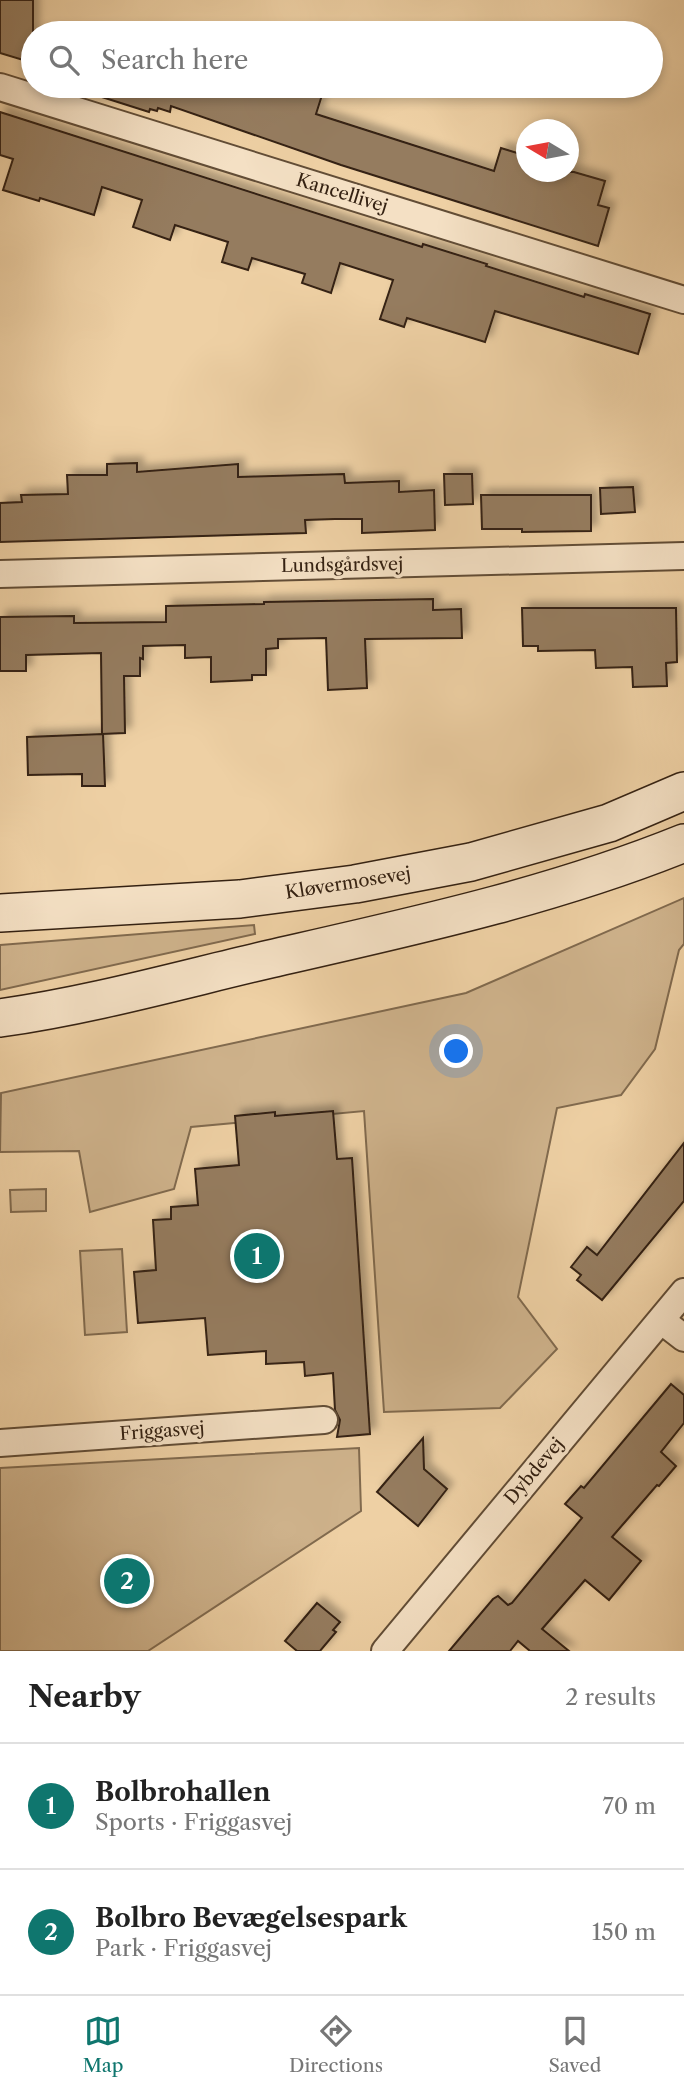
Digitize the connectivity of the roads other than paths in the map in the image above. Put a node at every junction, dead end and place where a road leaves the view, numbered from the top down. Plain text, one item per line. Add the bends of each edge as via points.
1 (0, 87) edge
2 (21, 94) edge
3 (35, 98) edge
4 (684, 300) edge
5 (684, 556) edge
6 (0, 574) edge
7 (684, 791) edge
8 (684, 843) edge
9 (0, 913) edge
10 (56, 1010) junction
11 (0, 1018) edge
12 (0, 1033) edge
13 (684, 1292) edge
14 (662, 1321) junction
15 (684, 1338) edge
16 (324, 1420) dead end
17 (0, 1443) edge
18 (385, 1651) edge

1 - 2 street, Kancellivej
3 - 4 street, Kancellivej
5 - 6 street, Lundsgårdsvej
7 - 9 main road, Kløvermosevej via 609,823 484,859 355,884 240,899
8 - 10 main road via 621,869 480,911
10 - 11 main road
10 - 12 main road
13 - 14 street, Dybdevej
14 - 15 street
14 - 18 street, Dybdevej
16 - 17 street, Friggasvej

